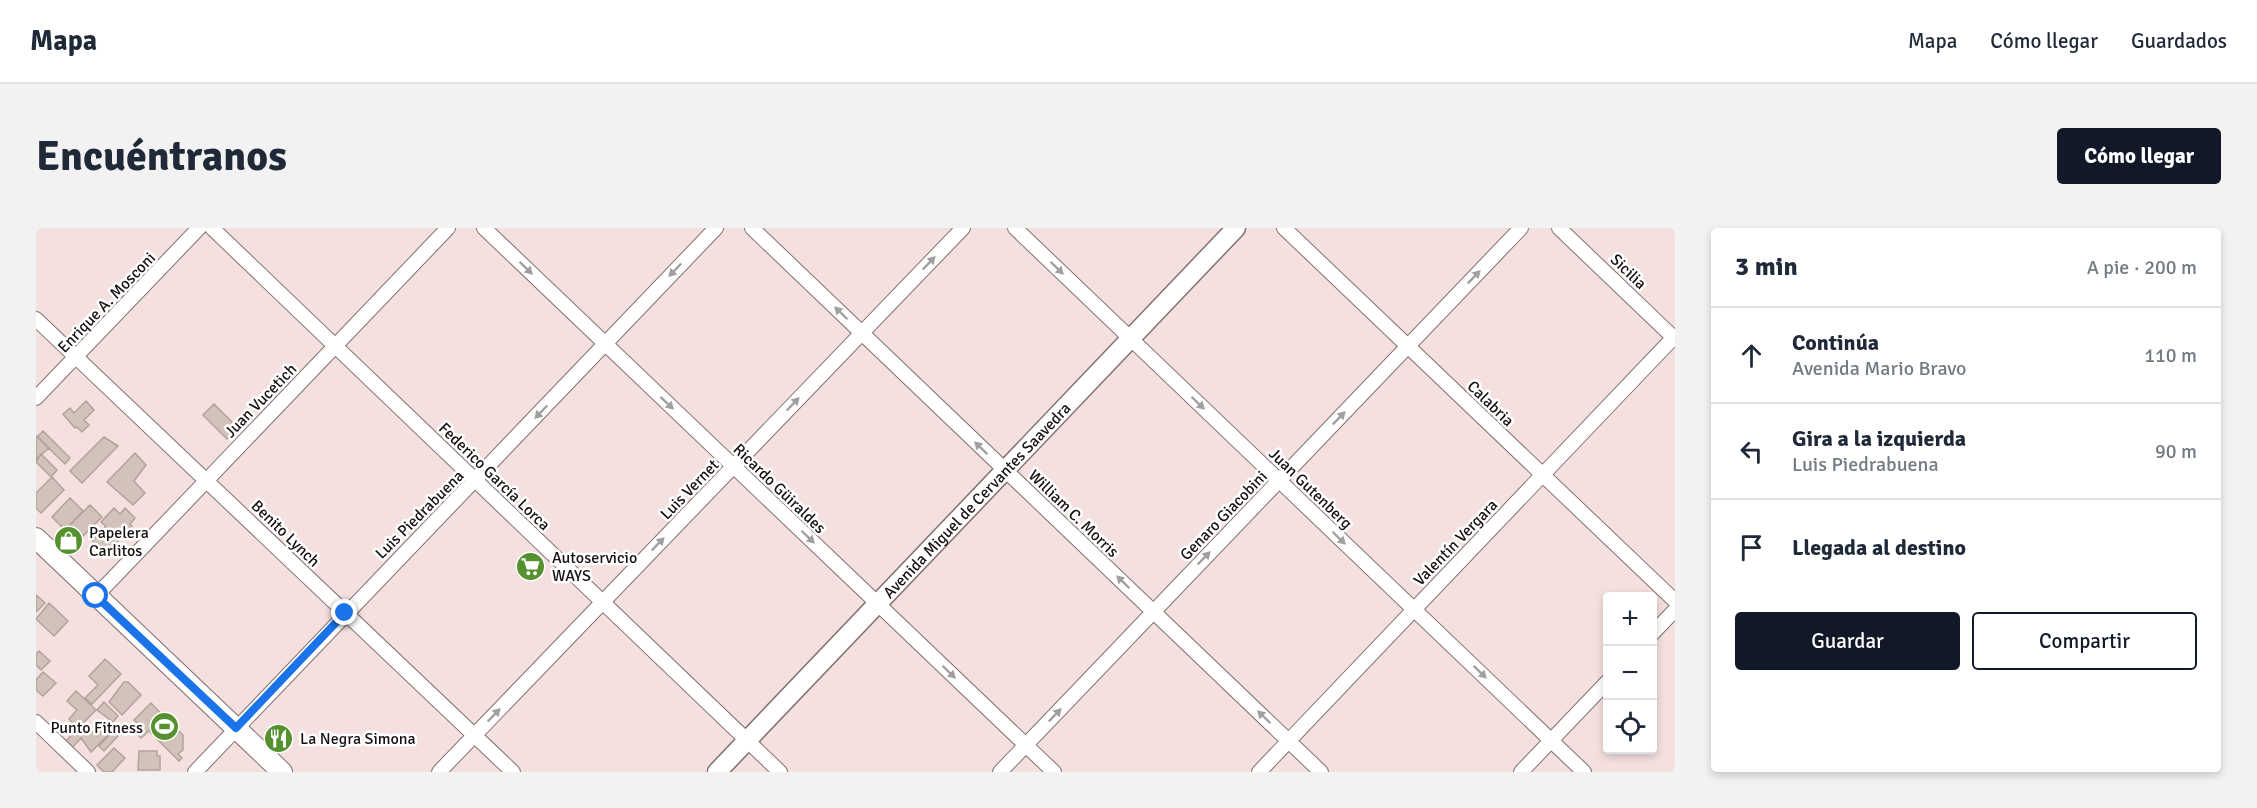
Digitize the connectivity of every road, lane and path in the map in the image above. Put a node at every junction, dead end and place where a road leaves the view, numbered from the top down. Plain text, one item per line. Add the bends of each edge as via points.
1 (199, 228) edge
2 (212, 228) edge
3 (448, 228) edge
4 (484, 228) edge
5 (716, 228) edge
6 (752, 228) edge
7 (963, 228) edge
8 (1015, 228) edge
9 (1236, 228) edge
10 (1284, 228) edge
11 (1521, 228) edge
12 (1559, 228) edge
13 (36, 319) edge
14 (862, 333) junction
15 (1675, 337) edge
16 (1131, 339) junction
17 (605, 344) junction
18 (335, 346) junction
19 (1408, 346) junction
20 (76, 357) junction
21 (36, 398) edge
22 (733, 466) junction
23 (1005, 470) junction
24 (1542, 475) junction
25 (207, 480) junction
26 (476, 480) junction
27 (1279, 480) junction
28 (36, 538) edge
29 (36, 557) edge
30 (96, 596) junction
31 (1675, 601) edge
32 (602, 602) junction
33 (878, 603) junction
34 (1414, 609) junction
35 (1675, 610) edge
36 (1153, 612) junction
37 (345, 613) junction
38 (1657, 630) edge
39 (1603, 686) edge
40 (36, 722) edge
41 (231, 733) junction
42 (474, 735) junction
43 (1551, 740) junction
44 (747, 741) junction
45 (1288, 741) junction
46 (1026, 745) junction
47 (88, 772) edge
48 (195, 772) edge
49 (263, 772) edge
50 (282, 772) edge
51 (438, 772) edge
52 (513, 772) edge
53 (717, 772) edge
54 (780, 772) edge
55 (1000, 772) edge
56 (1054, 772) edge
57 (1259, 772) edge
58 (1321, 772) edge
59 (1521, 772) edge
60 (1584, 772) edge

1 - 20 street, Enrique A. Mosconi
2 - 18 street, Federico García Lorca
3 - 18 street, Juan Vucetich
4 -> 17 street, Ricardo Güiraldes
5 -> 17 street, Luis Piedrabuena
14 -> 6 street, William C. Morris
14 -> 7 street, Luis Vernet
8 -> 16 street, Juan Gutenberg
9 - 16 street, Avenida Miguel de Cervantes Saavedra
10 - 19 street, Calabria
19 -> 11 street, Genaro Giacobini
12 - 15 street, Sicilia
13 - 20 street, Benito Lynch
22 -> 14 street, Luis Vernet
23 -> 14 street, William C. Morris
15 - 24 street, Valentín Vergara
16 - 23 street, Avenida Miguel de Cervantes Saavedra
16 -> 27 street, Juan Gutenberg
17 -> 22 street, Ricardo Güiraldes
17 -> 26 street, Luis Piedrabuena
18 - 25 street, Juan Vucetich
18 - 26 street, Federico García Lorca
19 - 24 street, Calabria
27 -> 19 street, Genaro Giacobini
20 - 21 street, Enrique A. Mosconi
20 - 25 street, Benito Lynch
32 -> 22 street, Luis Vernet
22 -> 33 street, Ricardo Güiraldes
23 - 33 street, Avenida Miguel de Cervantes Saavedra
36 -> 23 street, William C. Morris
24 - 31 street, Calabria
24 - 34 street, Valentín Vergara
25 - 30 street, Juan Vucetich
25 - 37 street, Benito Lynch
26 - 32 street, Federico García Lorca
26 - 37 street, Luis Piedrabuena
27 -> 34 street, Juan Gutenberg
36 -> 27 street, Genaro Giacobini
28 - 30 main road
29 - 41 main road
30 - 41 main road
42 -> 32 street, Luis Vernet
32 - 44 street, Federico García Lorca
33 - 44 street, Avenida Miguel de Cervantes Saavedra
33 -> 46 street, Ricardo Güiraldes
34 -> 43 street, Juan Gutenberg
34 - 45 street, Valentín Vergara
35 - 38 street
45 -> 36 street, William C. Morris
46 -> 36 street, Genaro Giacobini
37 - 41 street, Luis Piedrabuena
37 - 42 street, Benito Lynch
39 - 43 street
40 - 47 street
41 - 48 street, Luis Piedrabuena
41 - 49 main road
41 - 50 main road
42 - 51 street, Luis Vernet
42 - 52 street, Benito Lynch
43 - 59 street
43 - 60 street, Juan Gutenberg
44 - 53 street, Avenida Miguel de Cervantes Saavedra
44 - 54 street, Federico García Lorca
45 - 57 street, Valentín Vergara
45 - 58 street, William C. Morris
46 - 55 street, Genaro Giacobini
46 - 56 street, Ricardo Güiraldes

